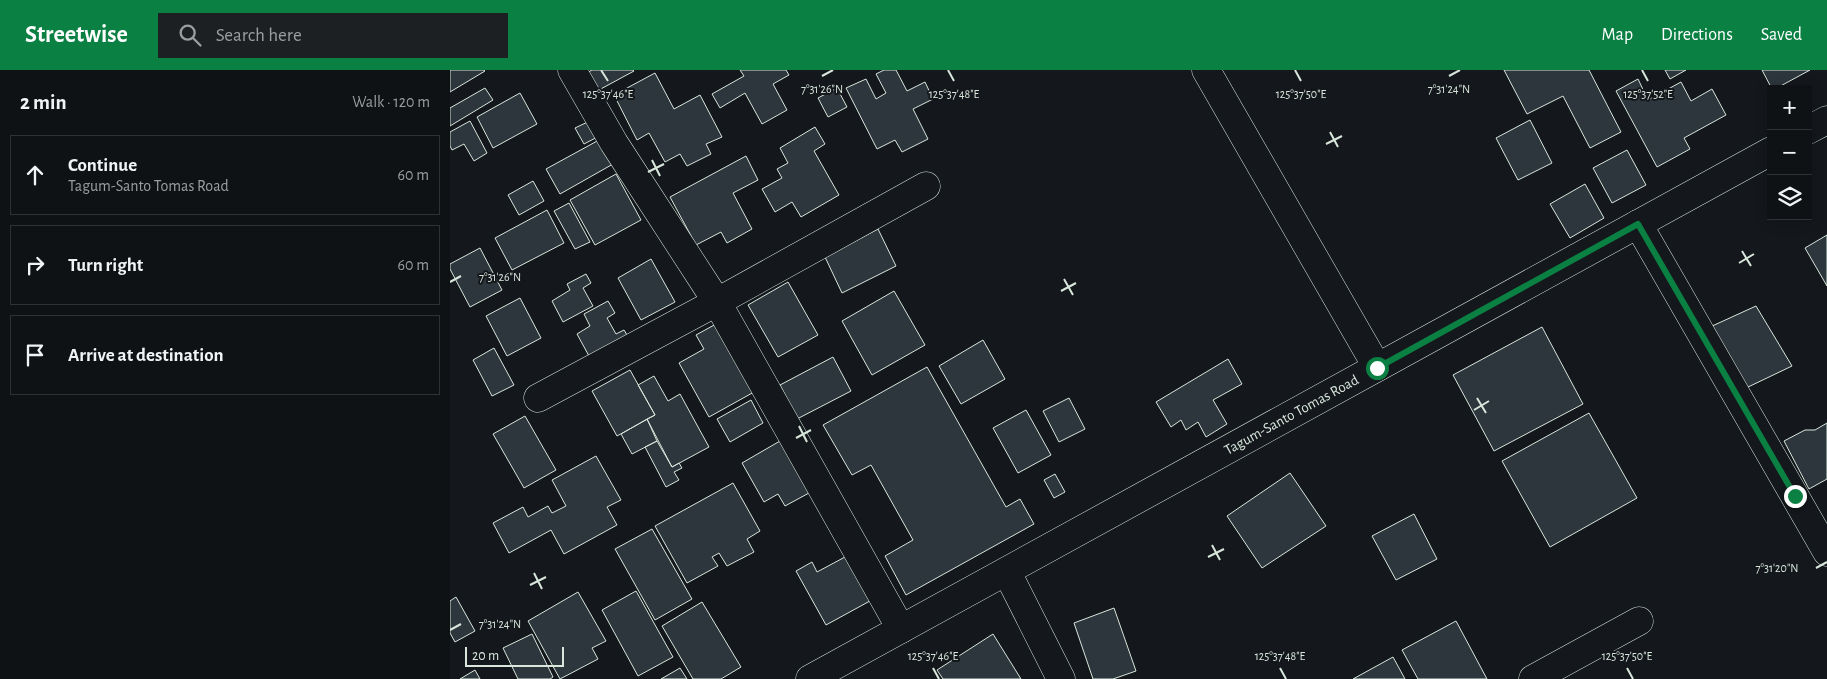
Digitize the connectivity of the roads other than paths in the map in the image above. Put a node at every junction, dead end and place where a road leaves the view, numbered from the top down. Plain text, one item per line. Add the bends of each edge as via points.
1 (572, 70) edge
2 (1206, 70) edge
3 (1827, 120) edge
4 (1812, 128) edge
5 (1767, 153) edge
6 (926, 186) dead end
7 (1638, 224) junction
8 (717, 302) junction
9 (1377, 368) junction
10 (538, 398) dead end
11 (1827, 552) edge
12 (1007, 572) junction
13 (1640, 621) dead end
14 (901, 630) junction
15 (810, 679) edge
16 (1061, 679) edge
17 (1533, 679) edge

1 - 8 street via 614,143
2 - 9 street
3 - 4 street
5 - 7 street, Tagum-Santo Tomas Road
6 - 8 street
7 - 9 street, Tagum-Santo Tomas Road
7 - 11 street
8 - 10 street
8 - 14 street
9 - 12 street, Tagum-Santo Tomas Road
12 - 14 street, Tagum-Santo Tomas Road
12 - 16 street
13 - 17 street
14 - 15 street, Tagum-Santo Tomas Road

